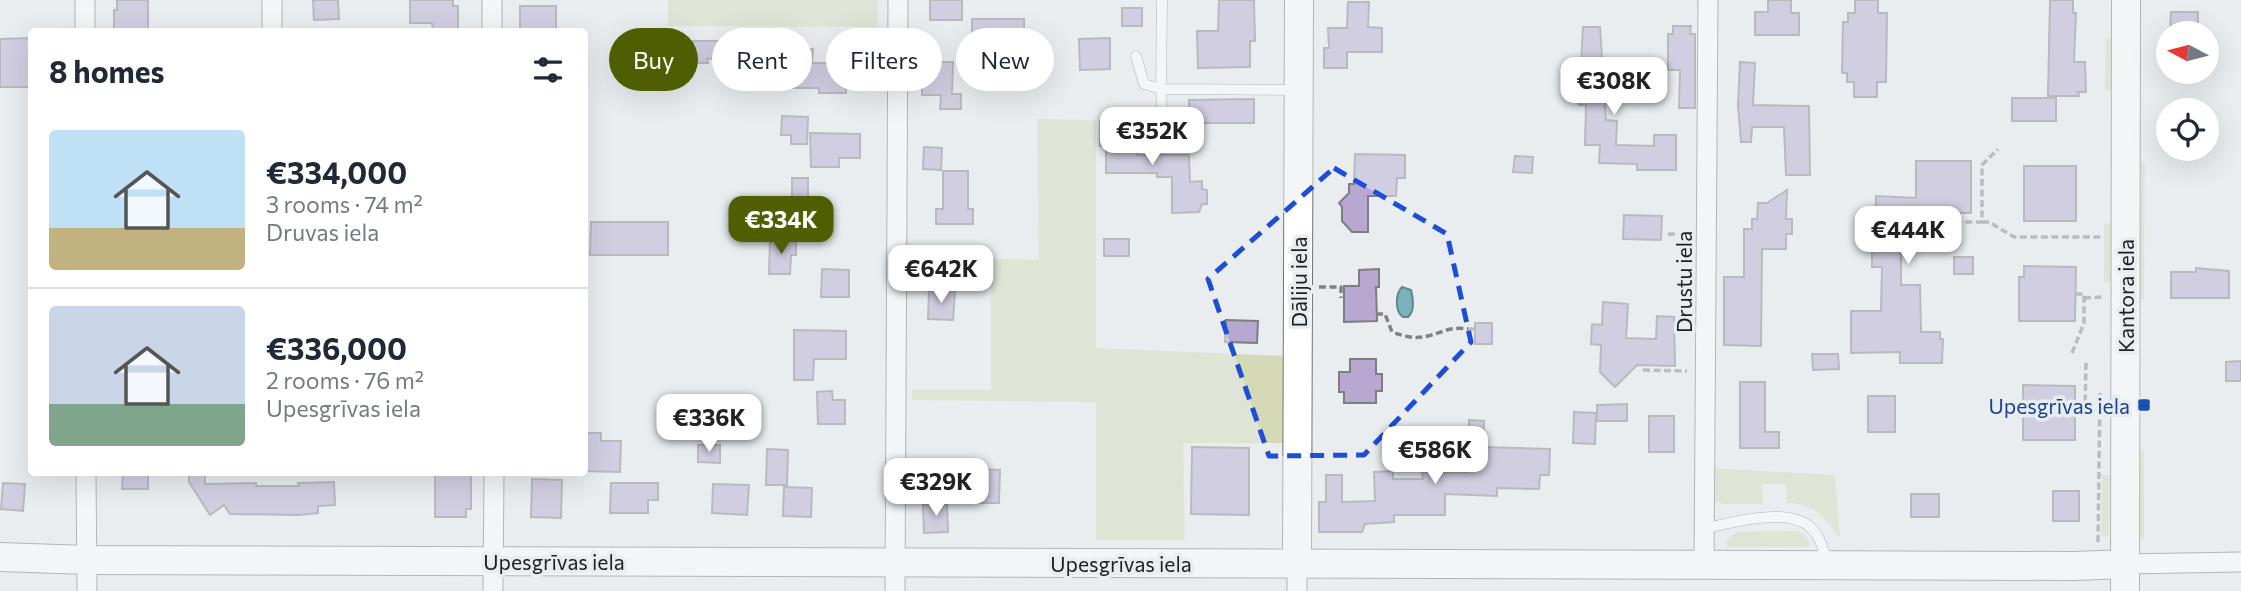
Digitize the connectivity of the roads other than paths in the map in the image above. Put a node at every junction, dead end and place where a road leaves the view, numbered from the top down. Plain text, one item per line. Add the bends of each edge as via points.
1 (85, 0) edge
2 (272, 0) edge
3 (492, 0) edge
4 (898, 0) edge
5 (1162, 0) edge
6 (1299, 0) edge
7 (1709, 0) edge
8 (2126, 0) edge
9 (85, 28) edge
10 (272, 28) edge
11 (492, 28) edge
12 (1136, 56) dead end
13 (1161, 89) junction
14 (1298, 90) junction
15 (1151, 136) dead end
16 (86, 476) edge
17 (494, 476) edge
18 (1704, 529) junction
19 (0, 557) edge
20 (88, 560) junction
21 (494, 560) junction
22 (895, 562) junction
23 (2241, 562) edge
24 (1704, 565) junction
25 (1829, 565) junction
26 (1297, 578) edge
27 (2125, 578) edge
28 (87, 591) edge
29 (494, 591) edge
30 (895, 591) edge

1 - 9 street
2 - 10 street
3 - 11 street
4 - 22 street
5 - 13 lane
6 - 14 street, Dāliju iela
7 - 18 street, Drustu iela
8 - 27 street, Kantora iela
12 - 13 lane via 1144,84
13 - 14 lane
13 - 15 lane via 1163,129
14 - 26 street, Dāliju iela
16 - 20 street
17 - 21 street
18 - 24 street, Drustu iela
18 - 25 lane via 1740,519 1791,518 1808,525 1818,536
19 - 20 street, Upesgrīvas iela
20 - 21 street, Upesgrīvas iela
20 - 28 street
21 - 22 street, Upesgrīvas iela
21 - 29 street
22 - 26 street, Upesgrīvas iela
22 - 30 street
23 - 27 street, Upesgrīvas iela
24 - 25 street, Upesgrīvas iela
24 - 26 street, Upesgrīvas iela
25 - 27 street, Upesgrīvas iela via 2075,566

